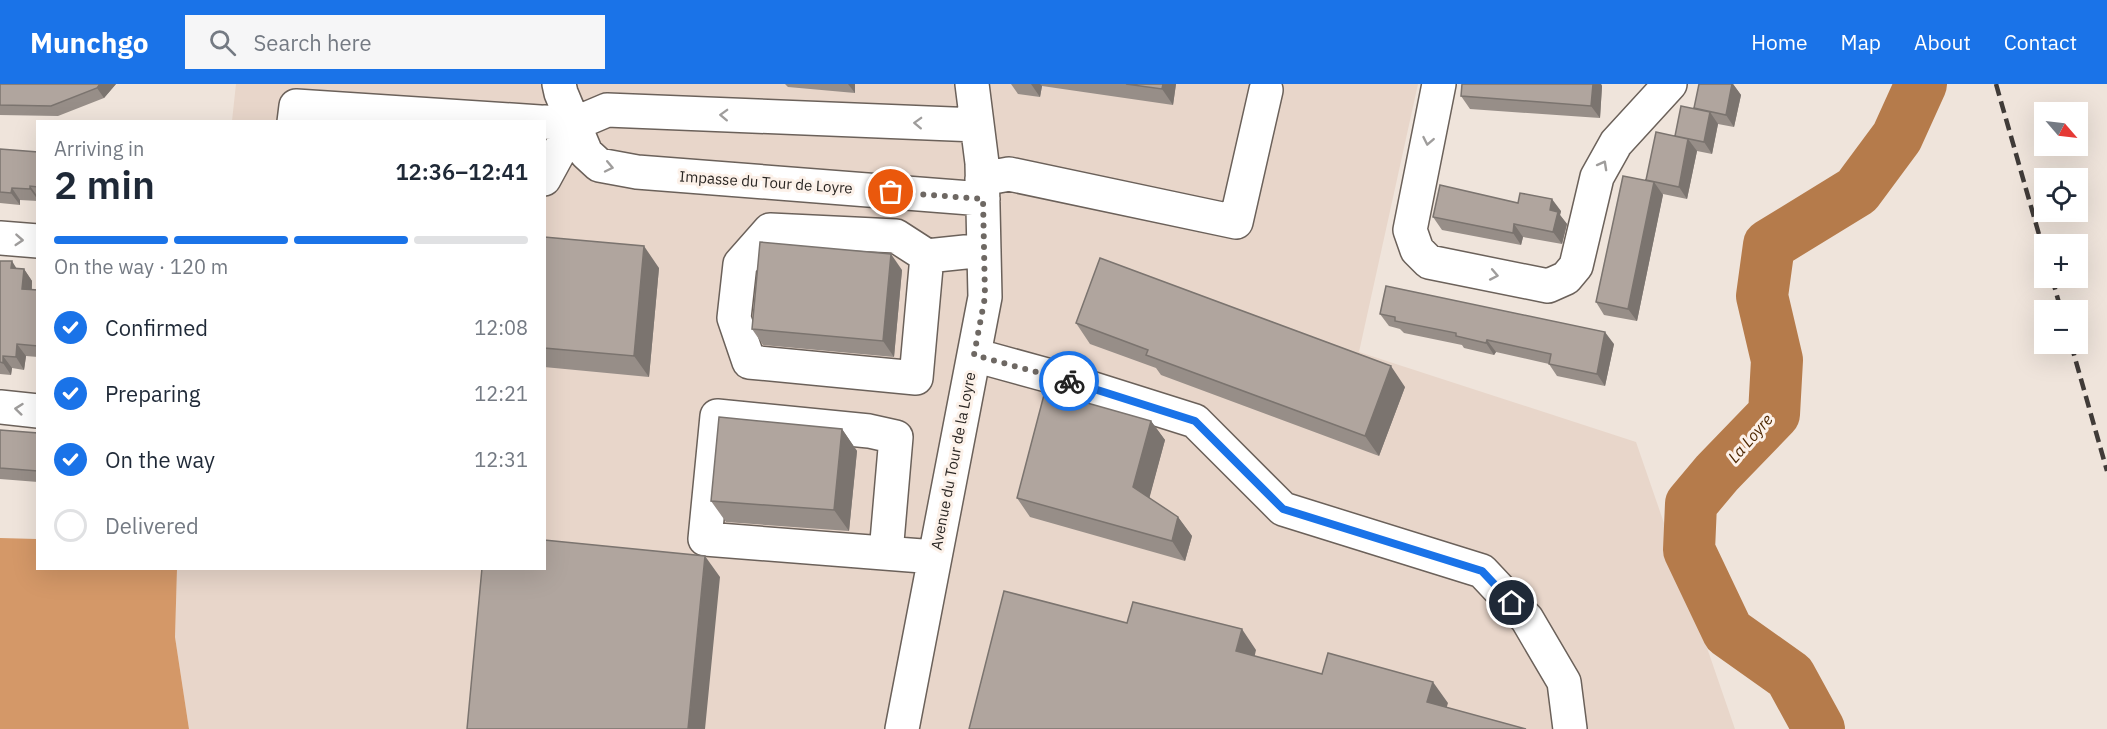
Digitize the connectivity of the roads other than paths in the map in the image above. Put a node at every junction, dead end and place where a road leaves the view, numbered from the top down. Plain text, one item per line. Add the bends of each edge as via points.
1 (559, 84) edge
2 (972, 84) edge
3 (1439, 84) edge
4 (1670, 84) edge
5 (1266, 90) dead end
6 (294, 120) edge
7 (486, 120) edge
8 (553, 123) edge
9 (977, 126) junction
10 (546, 167) edge
11 (982, 189) junction
12 (0, 238) edge
13 (36, 241) edge
14 (984, 250) junction
15 (927, 256) junction
16 (974, 355) junction
17 (0, 407) edge
18 (36, 411) edge
19 (886, 553) junction
20 (935, 557) junction
21 (902, 729) edge
22 (1570, 729) edge

1 - 8 street, Impasse du Tour de Loyre via 561,93
2 - 9 street, Avenue du Tour de la Loyre
3 -> 4 street via 1410,230 1417,250 1429,262 1548,286 1566,278 1576,266 1597,177 1616,143
5 - 11 street, Impasse du Tour de Loyre via 1236,222 1009,174
6 - 7 street via 296,106
9 -> 8 street via 607,110
8 - 10 street
8 -> 11 street, Impasse du Tour de Loyre via 599,165 637,172
9 - 11 street, Avenue du Tour de la Loyre
11 - 14 street, Avenue du Tour de la Loyre
12 -> 13 street
14 - 15 street
14 - 16 street, Avenue du Tour de la Loyre via 985,297
15 - 15 street via 896,236 770,230 740,264 734,318 749,362 916,378
16 - 20 street, Avenue du Tour de la Loyre
16 - 22 street via 1195,421 1283,509 1482,571 1527,619 1564,682
18 -> 17 street
19 - 19 street via 896,437 717,416 705,539
19 - 20 street
20 - 21 street, Avenue du Tour de la Loyre

